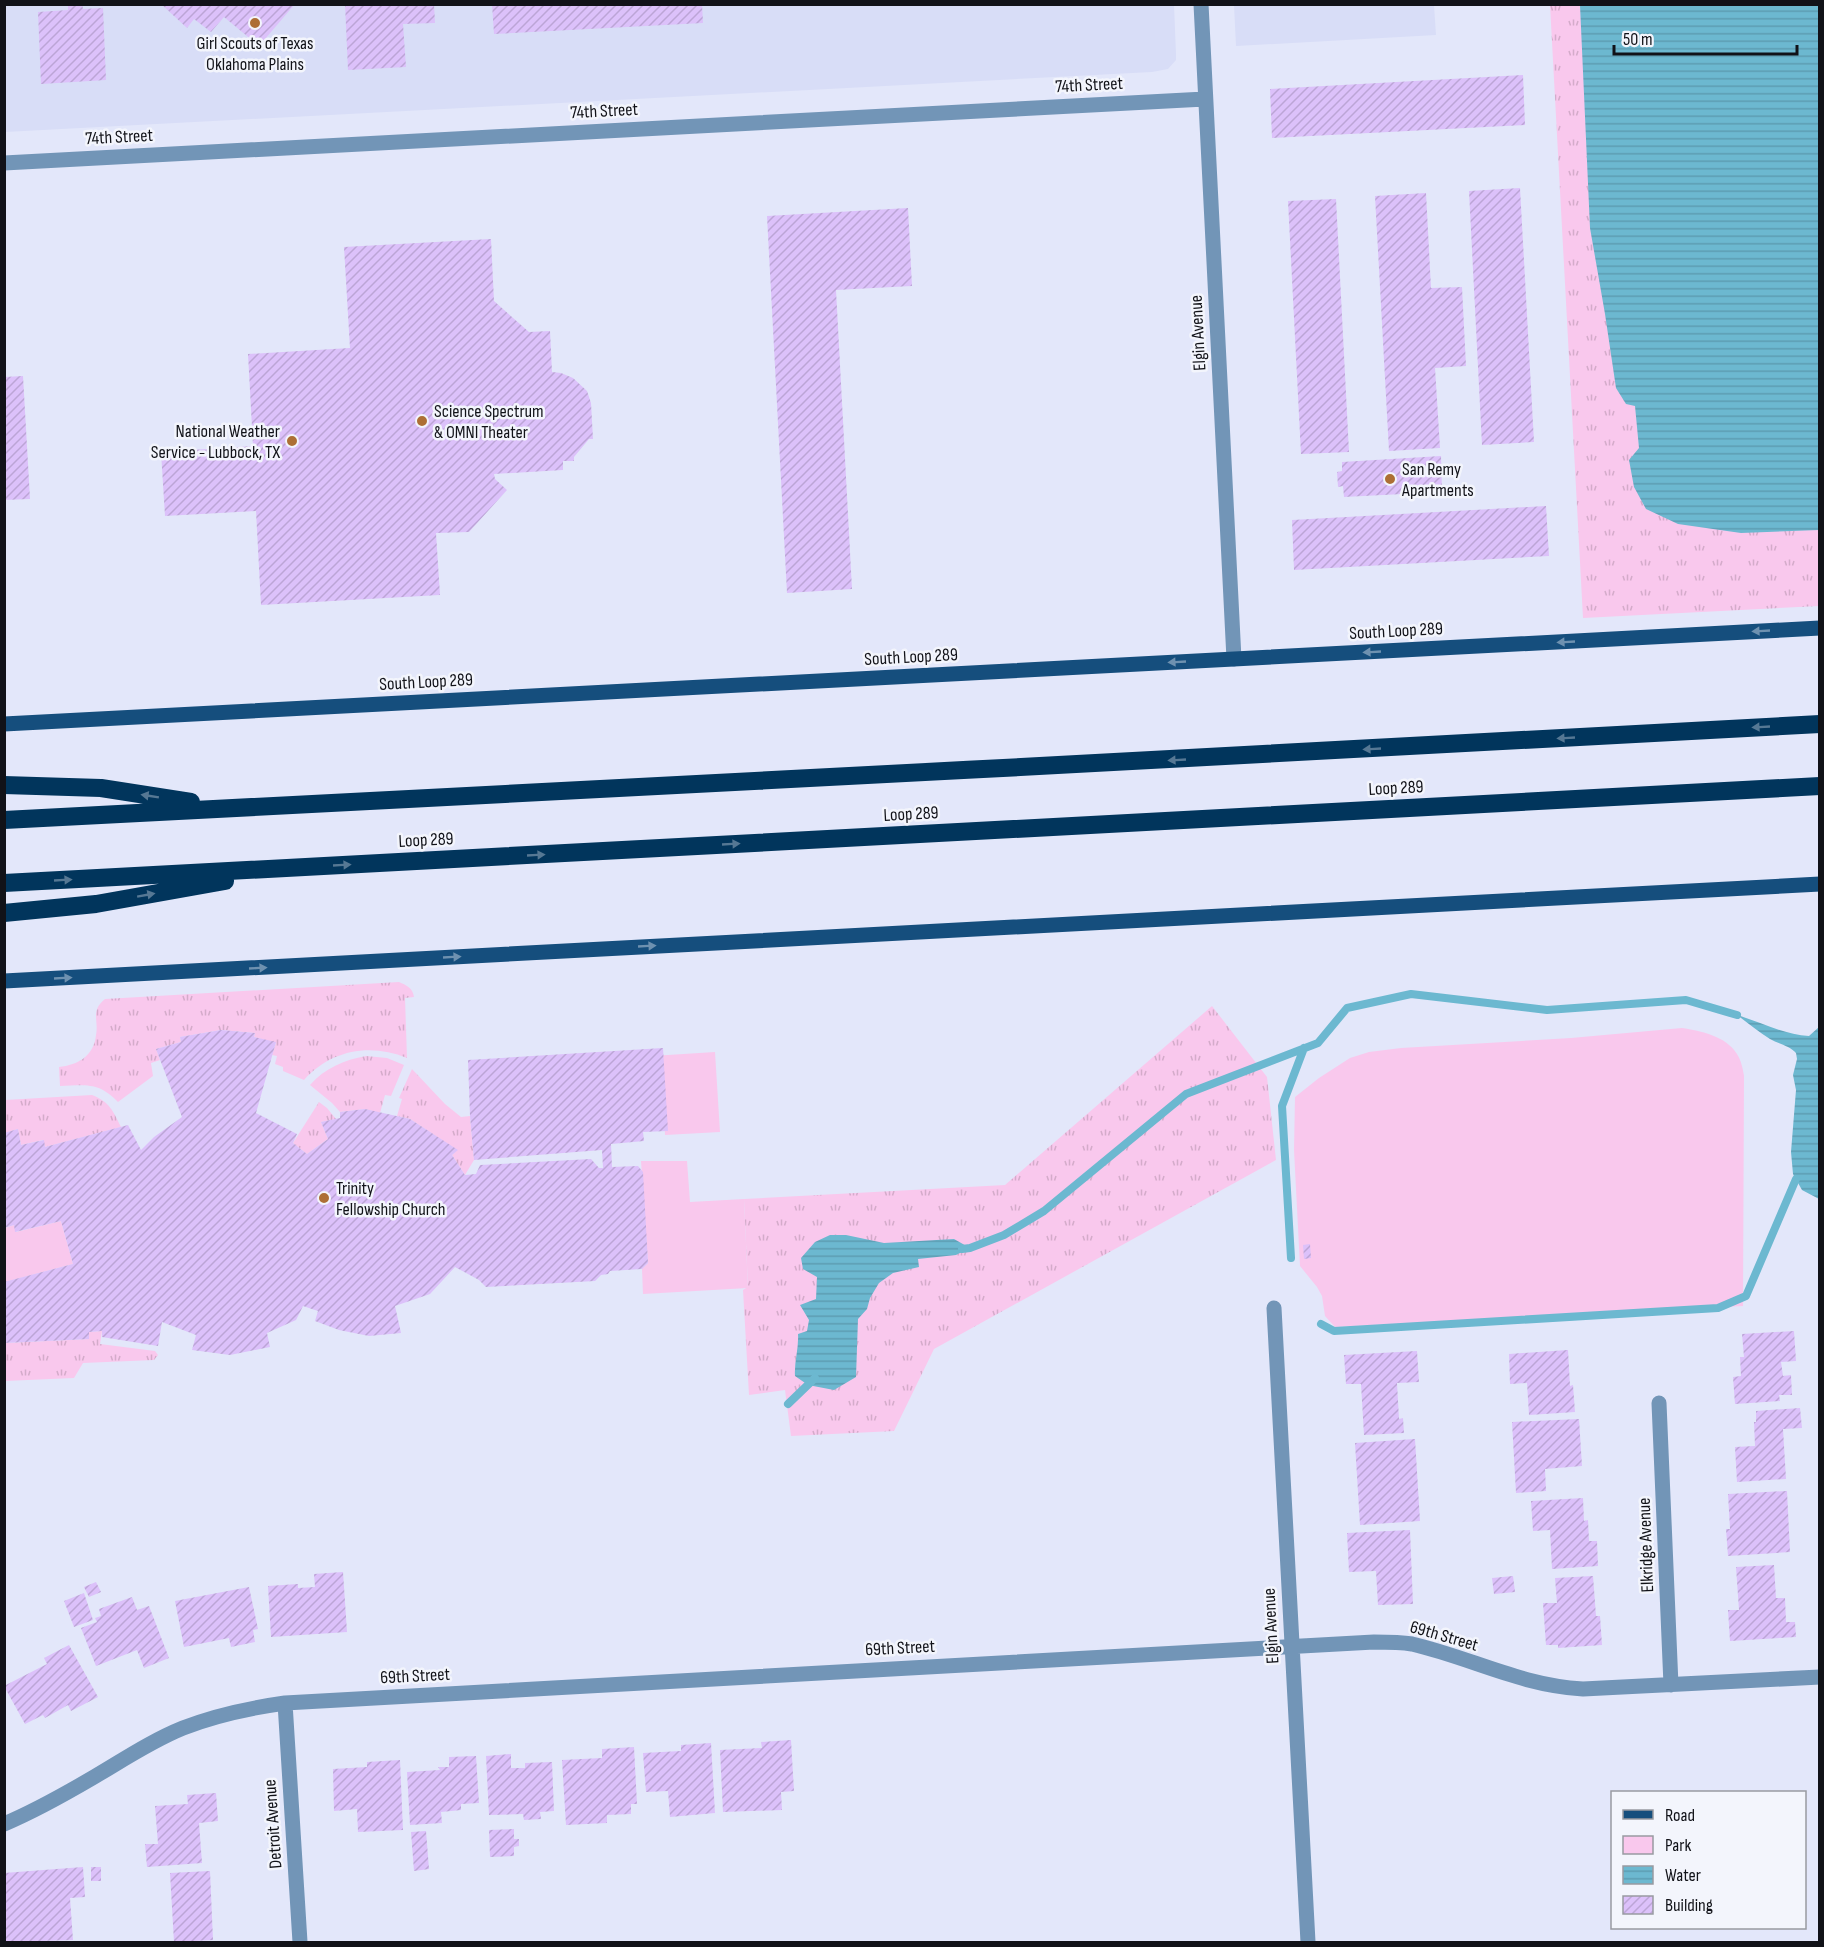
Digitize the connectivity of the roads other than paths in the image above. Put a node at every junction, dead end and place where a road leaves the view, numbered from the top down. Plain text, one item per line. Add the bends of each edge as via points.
1 (1201, 4) edge
2 (1205, 99) junction
3 (4, 163) edge
4 (1820, 628) edge
5 (1234, 659) junction
6 (4, 724) edge
7 (1820, 724) edge
8 (4, 785) edge
9 (1820, 786) edge
10 (228, 808) junction
11 (4, 820) edge
12 (309, 867) junction
13 (4, 883) edge
14 (1820, 884) edge
15 (4, 913) edge
16 (4, 981) edge
17 (1274, 1308) dead end
18 (1659, 1403) dead end
19 (1292, 1646) junction
20 (1820, 1677) edge
21 (1671, 1685) junction
22 (285, 1703) junction
23 (4, 1824) edge
24 (300, 1942) edge
25 (1308, 1942) edge

1 - 2 street, Elgin Avenue
2 - 3 street, 74th Street
2 - 5 street, Elgin Avenue
4 -> 5 main road, South Loop 289
5 -> 6 main road, South Loop 289
7 -> 10 highway
10 -> 8 highway via 101,788
12 -> 9 highway, Loop 289
10 - 11 highway
13 -> 12 highway, Loop 289
15 -> 12 highway via 96,904
16 -> 14 main road
17 - 19 street, Elgin Avenue
18 - 21 street, Elkridge Avenue
19 - 21 street, 69th Street via 1409,1644 1563,1688
19 - 22 street, 69th Street
19 - 25 street, Elgin Avenue
20 - 21 street, 69th Street
22 - 23 street, 69th Street via 228,1714 182,1729
22 - 24 street, Detroit Avenue

